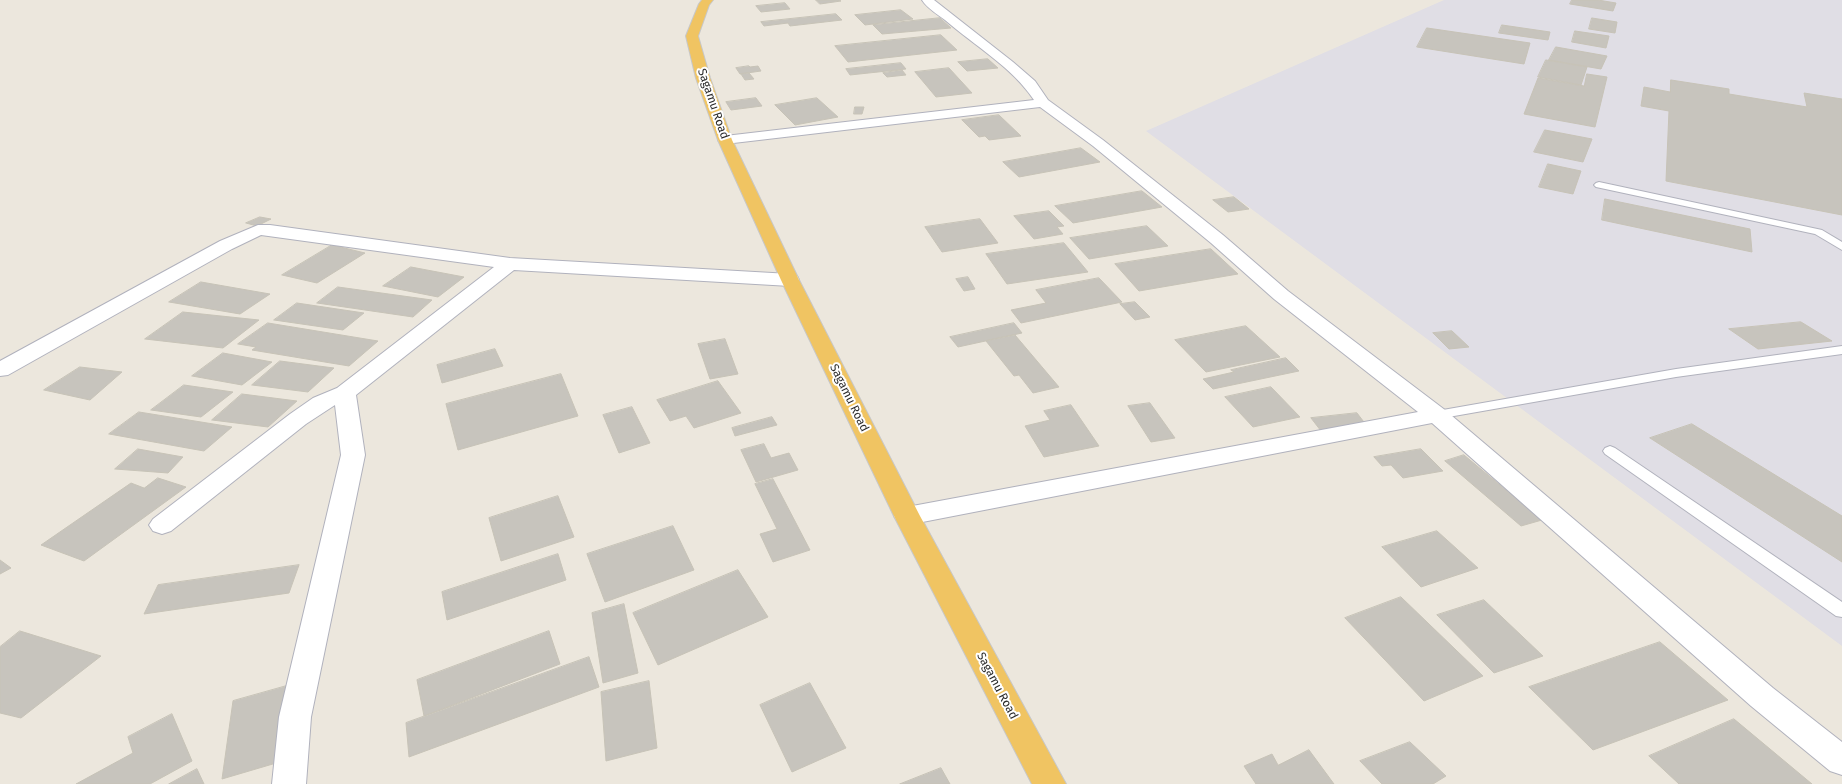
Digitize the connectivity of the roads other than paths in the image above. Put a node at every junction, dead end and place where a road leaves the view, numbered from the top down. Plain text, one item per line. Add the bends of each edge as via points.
1 (708, 0) edge
2 (927, 0) edge
3 (1044, 103) junction
4 (725, 140) junction
5 (1599, 185) dead end
6 (1842, 247) edge
7 (510, 264) junction
8 (790, 280) junction
9 (1842, 350) edge
10 (0, 370) edge
11 (345, 393) junction
12 (1437, 415) junction
13 (1610, 451) dead end
14 (907, 516) junction
15 (162, 525) dead end
16 (1842, 611) edge
17 (1842, 761) edge
18 (290, 784) edge
19 (1049, 784) edge

1 - 4 highway, Sagamu Road via 704,4 692,36
2 - 3 street via 1009,65 1030,84
3 - 4 street
3 - 12 street via 1217,239 1281,295
4 - 8 highway, Sagamu Road
5 - 6 lane via 1818,232
7 - 8 street
7 - 10 street via 258,230 226,245
7 - 11 street
8 - 14 highway, Sagamu Road
9 - 12 lane via 1676,373
11 - 15 street via 321,403 304,415
11 - 18 street via 353,455 295,717
12 - 14 street
12 - 17 street via 1762,697
13 - 16 lane
14 - 19 highway, Sagamu Road

